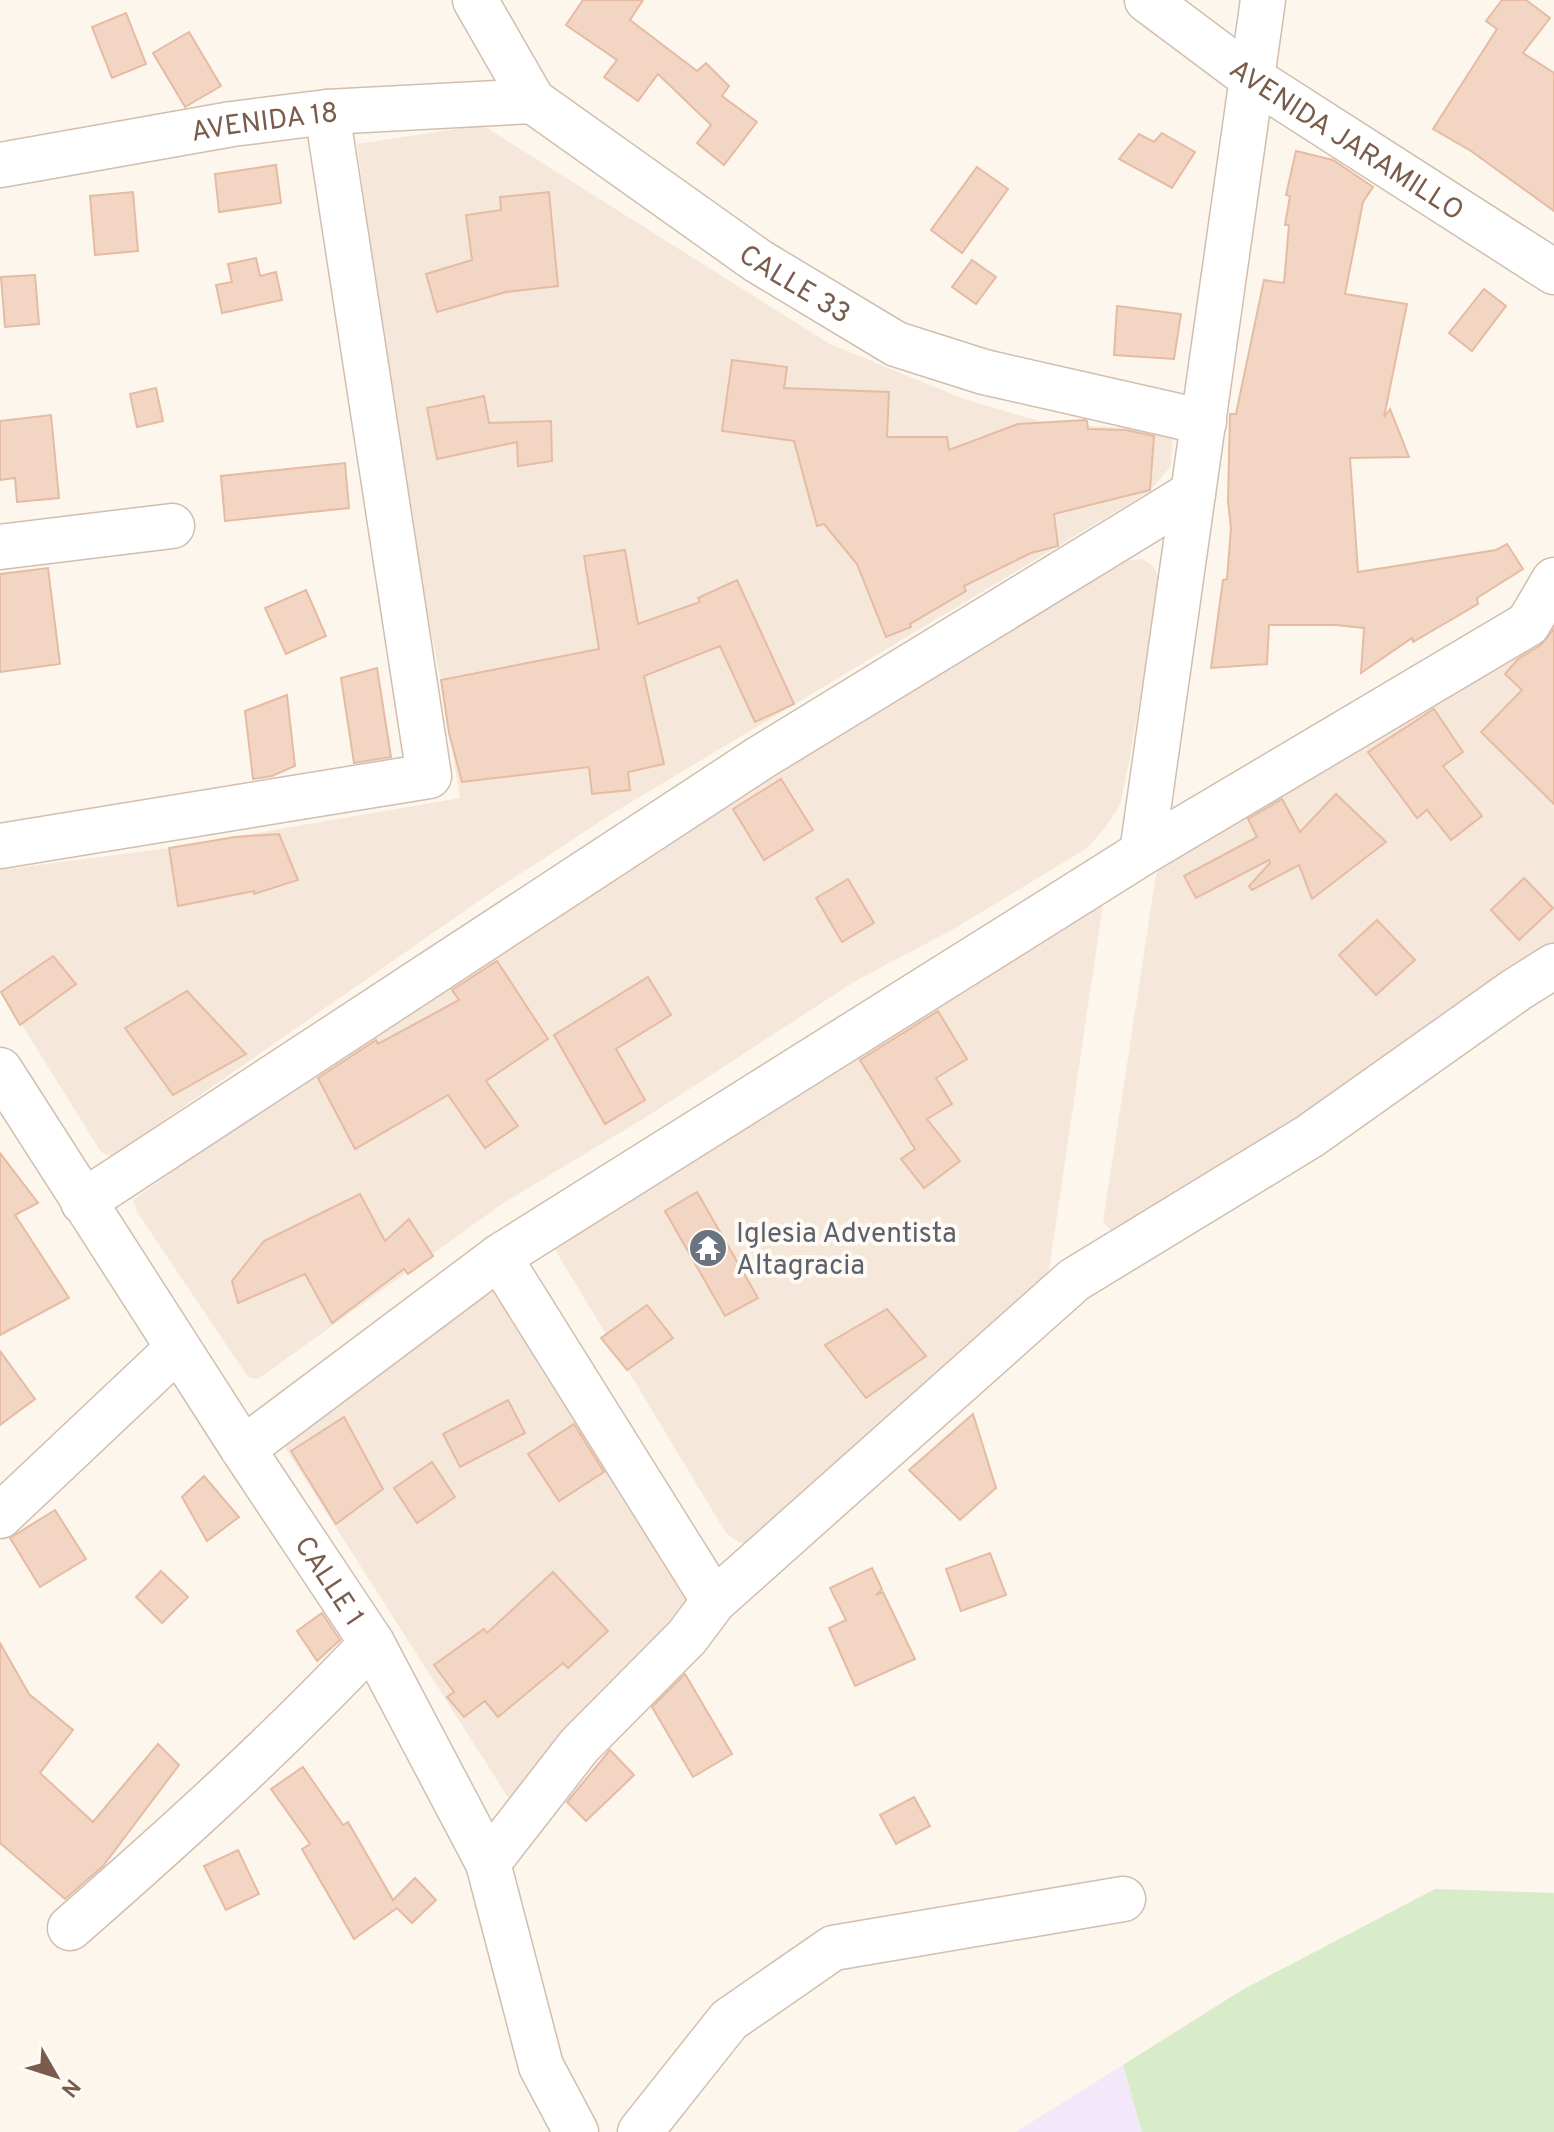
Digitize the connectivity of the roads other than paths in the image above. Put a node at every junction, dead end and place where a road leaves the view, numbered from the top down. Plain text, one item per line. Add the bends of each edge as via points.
1 (475, 0) edge
2 (1147, 0) edge
3 (1263, 0) edge
4 (1250, 77) junction
5 (533, 101) junction
6 (327, 112) junction
7 (0, 165) edge
8 (1554, 272) edge
9 (1204, 422) junction
10 (1193, 493) junction
11 (172, 526) dead end
12 (0, 547) edge
13 (1554, 580) edge
14 (0, 846) edge
15 (1142, 853) junction
16 (1554, 966) edge
17 (0, 1070) edge
18 (83, 1202) junction
19 (499, 1257) junction
20 (177, 1349) junction
21 (243, 1449) junction
22 (0, 1516) edge
23 (714, 1601) junction
24 (372, 1643) junction
25 (488, 1863) junction
26 (1123, 1899) dead end
27 (70, 1928) dead end
28 (576, 2132) edge
29 (640, 2132) edge

1 - 5 street, CALLE 33
2 - 4 street, AVENIDA JARAMILLO
3 - 4 street
4 - 8 street, AVENIDA JARAMILLO
4 - 9 street
5 - 6 street, AVENIDA 18
5 - 9 street, CALLE 33 via 758,261 896,344 984,372
6 - 7 street, AVENIDA 18
6 - 14 street via 429,776
9 - 10 street
10 - 15 street
10 - 18 street via 760,758
11 - 12 street
13 - 15 street via 1528,624
15 - 19 street
16 - 23 street via 1310,1136 1074,1280
17 - 18 street, CALLE 1
18 - 20 street, CALLE 1
19 - 21 street
19 - 23 street
20 - 21 street, CALLE 1
20 - 22 street
21 - 24 street, CALLE 1
23 - 25 street via 687,1637 579,1746
24 - 25 street, CALLE 1
24 - 27 street via 305,1714
25 - 28 street, CALLE 1 via 541,2066
26 - 29 street via 833,1948 729,2020

